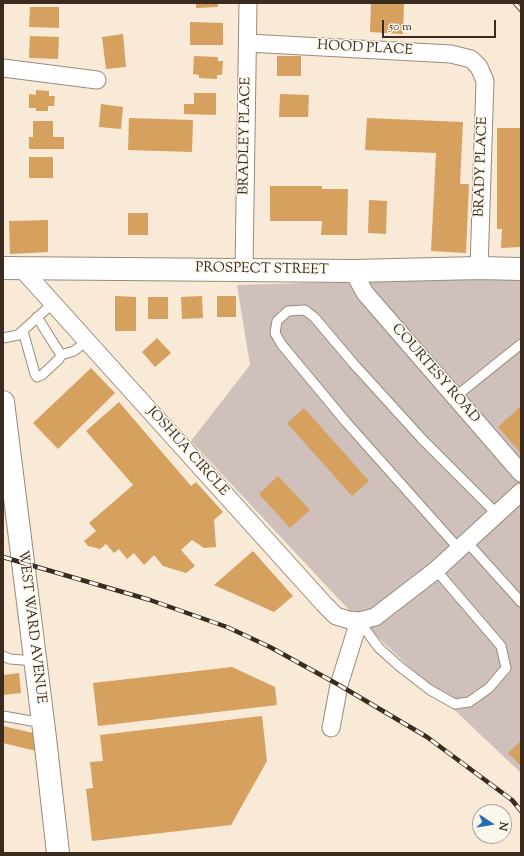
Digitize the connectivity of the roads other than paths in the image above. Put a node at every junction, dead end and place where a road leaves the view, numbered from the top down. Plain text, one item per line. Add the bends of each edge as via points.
1 (248, 3) edge
2 (248, 43) junction
3 (479, 66) joint
4 (3, 68) edge
5 (97, 80) dead end
6 (12, 268) edge
7 (479, 268) junction
8 (244, 269) junction
9 (521, 269) edge
10 (353, 271) junction
11 (52, 303) junction
12 (37, 317) junction
13 (23, 330) junction
14 (3, 338) edge
15 (87, 341) junction
16 (521, 344) edge
17 (61, 355) junction
18 (455, 397) junction
19 (3, 402) edge
20 (521, 473) edge
21 (521, 492) edge
22 (497, 514) junction
23 (463, 545) junction
24 (436, 570) junction
25 (521, 602) edge
26 (359, 620) junction
27 (3, 656) edge
28 (35, 661) junction
29 (3, 716) edge
30 (43, 723) junction
31 (331, 728) dead end
32 (58, 853) edge

1 - 2 street, BRADLEY PLACE
2 - 3 street, HOOD PLACE via 451,54 471,59
2 - 8 street, BRADLEY PLACE
3 - 7 street, BRADY PLACE via 484,81
4 - 5 street
6 - 8 street, PROSPECT STREET
6 - 11 street, JOSHUA CIRCLE
7 - 9 street, PROSPECT STREET
7 - 10 street, PROSPECT STREET
8 - 10 street, PROSPECT STREET
10 - 18 street, COURTESY ROAD via 366,293
11 - 12 lane
11 - 15 street, JOSHUA CIRCLE
12 - 13 lane
12 - 17 lane
13 - 14 lane via 18,335
13 - 17 lane via 37,377
15 - 17 lane
15 - 26 street, JOSHUA CIRCLE via 324,604 336,616
16 - 18 lane
18 - 20 street, COURTESY ROAD
19 - 28 street, WEST WARD AVENUE
21 - 22 street, JOSHUA CIRCLE
22 - 23 street, JOSHUA CIRCLE
22 - 23 lane via 422,439 316,318 305,310 288,311 277,321 275,333 282,345 346,422
23 - 24 street, JOSHUA CIRCLE
23 - 25 lane
24 - 26 street, JOSHUA CIRCLE via 375,617
24 - 26 lane via 501,646 506,668 489,688 469,702 455,704 430,690 379,648
26 - 31 street via 339,685
27 - 28 lane
28 - 30 street, WEST WARD AVENUE
29 - 30 lane
30 - 32 street, WEST WARD AVENUE

